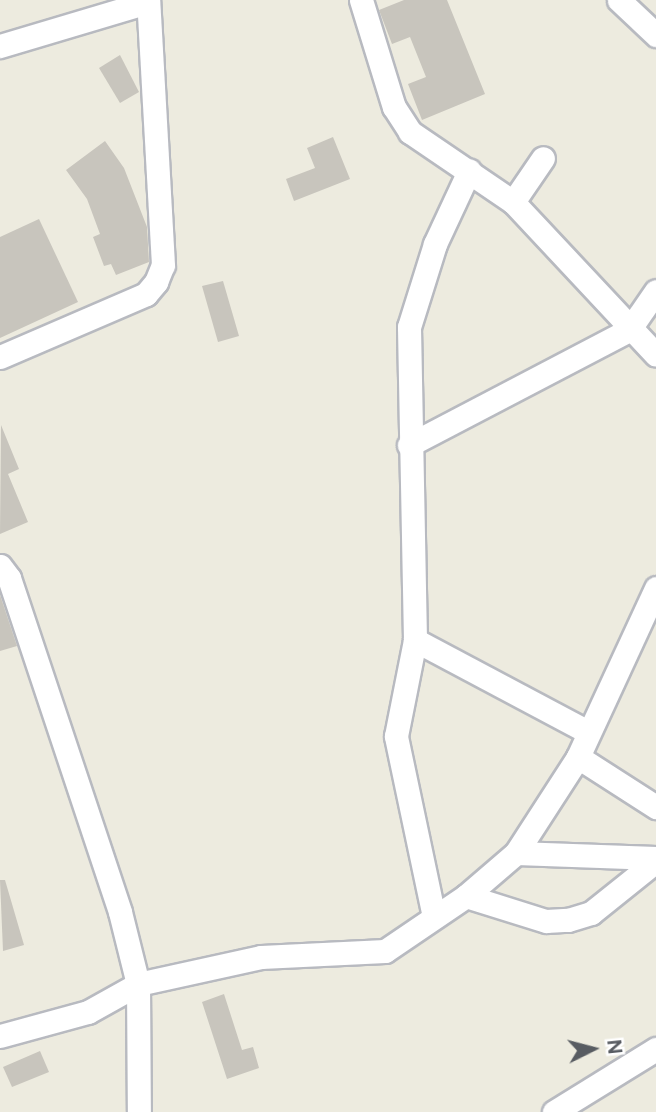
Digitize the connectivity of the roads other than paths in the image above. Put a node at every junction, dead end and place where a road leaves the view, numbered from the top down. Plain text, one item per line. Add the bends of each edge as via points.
1 (362, 0) edge
2 (619, 0) edge
3 (148, 1) edge
4 (652, 24) edge
5 (0, 46) edge
6 (543, 158) dead end
7 (469, 171) junction
8 (513, 202) junction
9 (656, 291) edge
10 (629, 330) junction
11 (656, 355) edge
12 (0, 357) edge
13 (410, 445) junction
14 (0, 566) edge
15 (656, 588) edge
16 (415, 639) junction
17 (588, 732) junction
18 (578, 757) junction
19 (656, 807) edge
20 (516, 853) junction
21 (656, 859) edge
22 (466, 896) junction
23 (434, 917) junction
24 (138, 984) junction
25 (0, 1036) edge
26 (656, 1049) edge
27 (139, 1112) edge
28 (554, 1112) edge

1 - 7 street via 394,107 410,132
2 - 4 street
3 - 5 street
3 - 12 street via 163,265 156,282 146,294
6 - 8 street
7 - 8 street
7 - 13 street via 435,244 409,327
8 - 10 street
9 - 10 street
10 - 11 street
10 - 13 street
13 - 16 street
14 - 24 street via 9,578 108,870
15 - 17 street
16 - 17 street
16 - 23 street via 396,736
17 - 18 street
18 - 19 street
18 - 20 street
20 - 21 street
20 - 22 street
21 - 22 street via 591,913 568,920 546,921
22 - 23 street
23 - 24 street via 385,951 261,957
24 - 25 street via 88,1012
24 - 27 street
26 - 28 street

